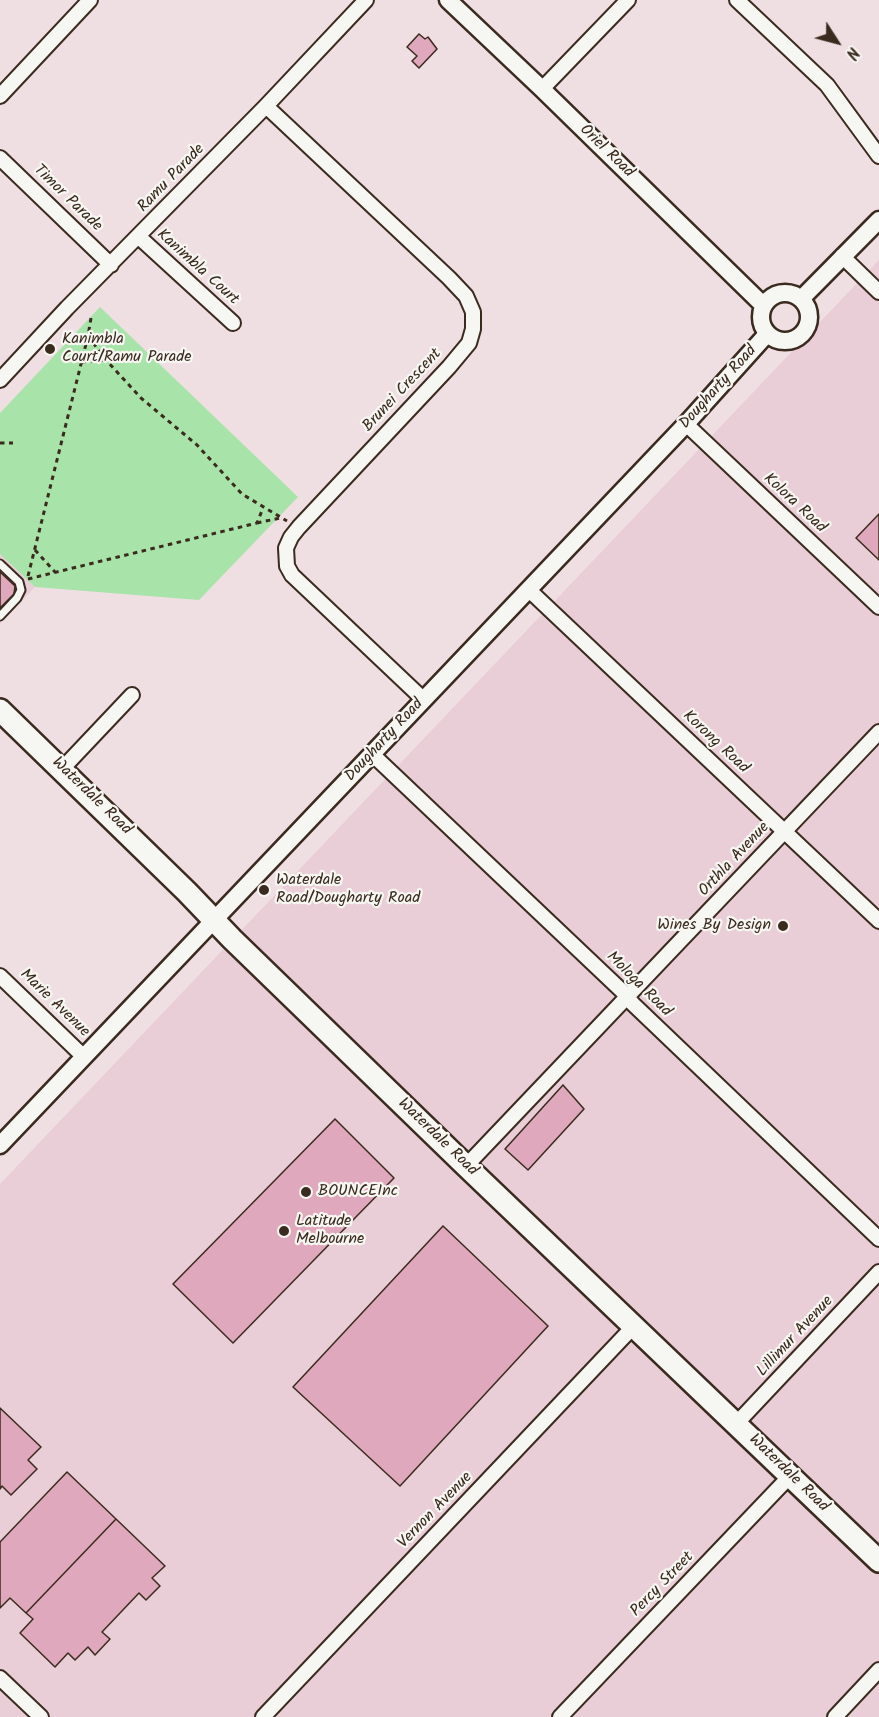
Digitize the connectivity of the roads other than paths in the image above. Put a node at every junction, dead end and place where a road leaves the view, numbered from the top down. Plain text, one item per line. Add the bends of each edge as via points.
1 (90, 0) edge
2 (366, 0) edge
3 (448, 0) edge
4 (628, 0) edge
5 (737, 0) edge
6 (542, 89) junction
7 (0, 96) edge
8 (266, 106) junction
9 (879, 156) edge
10 (0, 158) edge
11 (879, 220) edge
12 (139, 237) junction
13 (842, 256) junction
14 (111, 265) junction
15 (879, 292) edge
16 (801, 299) junction
17 (763, 305) junction
18 (233, 322) dead end
19 (767, 334) junction
20 (0, 380) edge
21 (686, 424) junction
22 (0, 564) edge
23 (529, 590) junction
24 (879, 607) edge
25 (0, 616) edge
26 (132, 695) dead end
27 (424, 700) junction
28 (0, 710) edge
29 (879, 732) edge
30 (372, 754) junction
31 (62, 769) junction
32 (784, 831) junction
33 (215, 921) junction
34 (879, 921) edge
35 (0, 976) edge
36 (627, 997) junction
37 (84, 1056) junction
38 (0, 1145) edge
39 (466, 1167) junction
40 (879, 1239) edge
41 (879, 1272) edge
42 (633, 1327) junction
43 (736, 1424) junction
44 (790, 1476) junction
45 (879, 1561) edge
46 (879, 1670) edge
47 (0, 1678) edge
48 (41, 1717) edge
49 (263, 1717) edge
50 (560, 1717) edge
51 (834, 1717) edge

1 - 7 street
2 - 8 street, Ramu Parade
3 - 6 street, Oriel Road
4 - 6 street
5 - 9 street via 827,85
6 - 17 street, Oriel Road
8 - 12 street, Ramu Parade
8 - 27 street, Brunei Crescent via 449,278 466,296 472,312 469,343 299,527 286,548 292,575
10 - 14 street, Timor Parade
11 - 13 street
12 - 14 street, Ramu Parade
12 - 18 street, Kanimbla Court
13 - 15 street
13 - 16 street
14 - 20 street, Ramu Parade
16 - 17 street via 788,292 779,293
16 - 19 street via 809,315 801,335 783,342
17 - 19 street via 760,319
19 - 21 street, Dougharty Road
21 - 23 street, Dougharty Road
21 - 24 street, Kolora Road
22 - 25 lane via 21,587 17,598
23 - 27 street, Dougharty Road
23 - 32 street, Korong Road
26 - 31 street
27 - 30 street, Dougharty Road
28 - 31 main road, Waterdale Road
29 - 32 street, Orthla Avenue
30 - 33 street, Dougharty Road
30 - 36 street, Mologa Road
31 - 33 main road, Waterdale Road
32 - 34 street, Korong Road
32 - 36 street, Orthla Avenue
33 - 37 street, Dougharty Road
33 - 39 main road, Waterdale Road
35 - 37 street, Marie Avenue
36 - 39 street, Orthla Avenue
36 - 40 street, Mologa Road
37 - 38 street, Dougharty Road
39 - 42 main road, Waterdale Road
41 - 43 street, Lillimur Avenue
42 - 43 main road, Waterdale Road
42 - 49 street, Vernon Avenue
43 - 44 main road, Waterdale Road
44 - 45 main road, Waterdale Road
44 - 50 street, Percy Street
46 - 51 street
47 - 48 street

